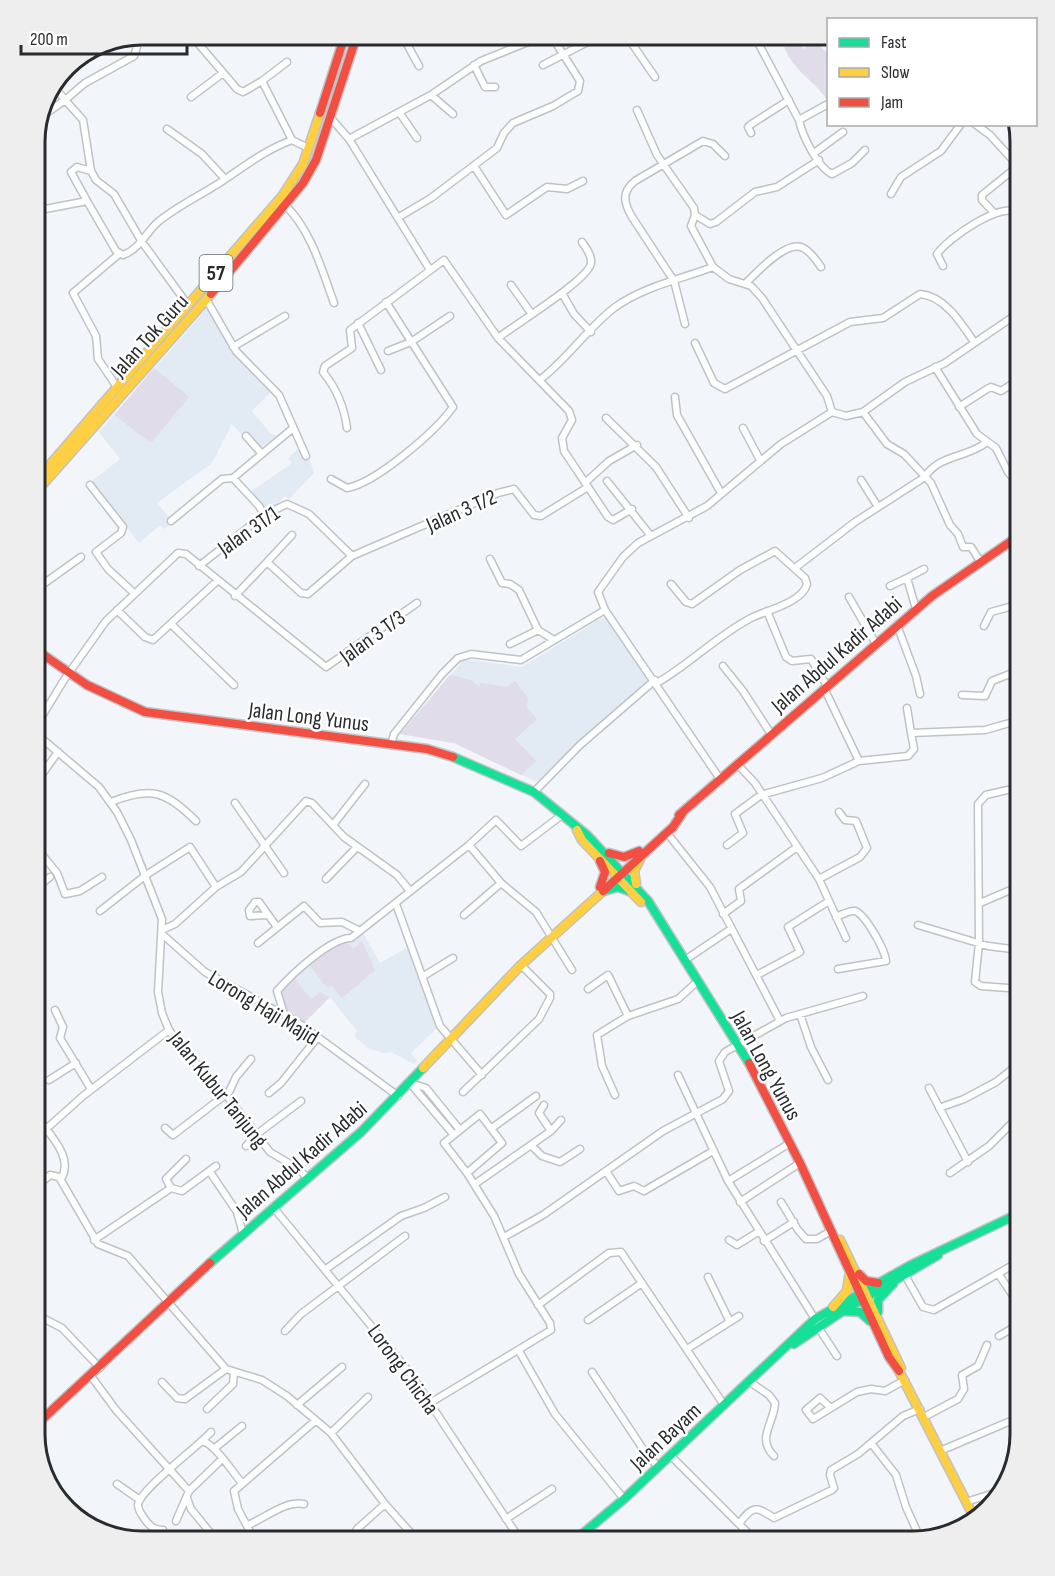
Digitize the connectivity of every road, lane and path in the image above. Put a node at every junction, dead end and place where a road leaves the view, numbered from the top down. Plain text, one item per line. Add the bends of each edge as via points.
1 (199, 45) edge
2 (341, 45) edge
3 (354, 45) edge
4 (408, 45) edge
5 (521, 45) edge
6 (557, 45) edge
7 (576, 45) edge
8 (633, 45) edge
9 (759, 45) edge
10 (137, 46) edge
11 (563, 56) junction
12 (337, 58) junction
13 (287, 62) dead end
14 (348, 62) junction
15 (474, 65) junction
16 (543, 65) dead end
17 (419, 66) dead end
18 (223, 73) junction
19 (655, 77) dead end
20 (262, 81) junction
21 (495, 87) dead end
22 (59, 93) edge
23 (431, 95) junction
24 (191, 97) dead end
25 (64, 100) junction
26 (789, 100) junction
27 (827, 105) edge
28 (51, 110) edge
29 (637, 110) dead end
30 (399, 112) junction
31 (453, 114) dead end
32 (330, 117) junction
33 (799, 120) junction
34 (960, 126) edge
35 (978, 126) edge
36 (167, 129) dead end
37 (843, 132) dead end
38 (751, 133) dead end
39 (349, 138) junction
40 (417, 138) dead end
41 (292, 140) junction
42 (308, 148) junction
43 (865, 150) dead end
44 (814, 153) junction
45 (725, 156) dead end
46 (1010, 157) edge
47 (819, 160) junction
48 (663, 165) junction
49 (474, 166) junction
50 (92, 171) junction
51 (1010, 174) edge
52 (225, 179) junction
53 (584, 180) dead end
54 (891, 194) dead end
55 (87, 201) junction
56 (285, 205) junction
57 (45, 209) edge
58 (1010, 210) edge
59 (994, 213) junction
60 (695, 216) junction
61 (399, 217) junction
62 (142, 242) junction
63 (582, 242) dead end
64 (119, 254) junction
65 (943, 266) dead end
66 (713, 267) junction
67 (821, 267) dead end
68 (430, 270) junction
69 (674, 281) junction
70 (746, 283) junction
71 (511, 285) dead end
72 (562, 293) junction
73 (203, 295) junction
74 (386, 302) junction
75 (334, 303) dead end
76 (188, 305) junction
77 (531, 313) junction
78 (285, 316) dead end
79 (450, 316) dead end
80 (1010, 319) edge
81 (358, 323) junction
82 (685, 324) dead end
83 (591, 332) junction
84 (498, 338) junction
85 (411, 342) junction
86 (974, 342) junction
87 (695, 344) dead end
88 (233, 347) junction
89 (388, 351) dead end
90 (798, 352) junction
91 (935, 367) junction
92 (381, 370) dead end
93 (541, 379) junction
94 (1010, 385) edge
95 (117, 387) junction
96 (675, 397) dead end
97 (959, 407) junction
98 (863, 411) junction
99 (832, 412) junction
100 (606, 418) dead end
101 (347, 428) dead end
102 (292, 429) junction
103 (743, 429) dead end
104 (246, 436) dead end
105 (987, 442) junction
106 (637, 445) junction
107 (261, 453) junction
108 (306, 456) dead end
109 (760, 460) junction
110 (45, 470) edge
111 (1010, 474) edge
112 (925, 477) junction
113 (234, 478) junction
114 (331, 479) dead end
115 (861, 480) dead end
116 (45, 481) edge
117 (607, 481) dead end
118 (90, 485) dead end
119 (587, 485) junction
120 (721, 493) junction
121 (878, 507) junction
122 (632, 509) junction
123 (264, 515) junction
124 (689, 518) junction
125 (171, 521) dead end
126 (292, 535) dead end
127 (651, 536) junction
128 (1010, 542) edge
129 (352, 556) junction
130 (81, 557) dead end
131 (490, 560) dead end
132 (981, 561) junction
133 (267, 562) junction
134 (199, 566) junction
135 (795, 568) junction
136 (924, 569) dead end
137 (907, 578) junction
138 (217, 581) junction
139 (45, 582) edge
140 (671, 584) dead end
141 (890, 586) dead end
142 (134, 593) junction
143 (235, 596) junction
144 (849, 597) dead end
145 (417, 603) dead end
146 (1010, 607) edge
147 (916, 609) junction
148 (117, 610) junction
149 (605, 610) junction
150 (767, 611) junction
151 (172, 625) junction
152 (897, 625) junction
153 (984, 626) dead end
154 (538, 630) junction
155 (554, 640) junction
156 (510, 644) dead end
157 (876, 644) junction
158 (45, 657) edge
159 (723, 666) dead end
160 (68, 674) junction
161 (1010, 674) edge
162 (656, 682) junction
163 (234, 685) dead end
164 (826, 687) junction
165 (920, 694) dead end
166 (962, 695) dead end
167 (907, 708) dead end
168 (45, 711) edge
169 (1010, 723) edge
170 (911, 734) junction
171 (771, 735) junction
172 (45, 741) edge
173 (391, 745) junction
174 (58, 752) junction
175 (859, 761) junction
176 (737, 764) junction
177 (45, 770) edge
178 (720, 779) junction
179 (365, 784) dead end
180 (1010, 789) edge
181 (534, 792) junction
182 (761, 795) junction
183 (111, 802) junction
184 (235, 803) dead end
185 (684, 812) junction
186 (839, 812) dead end
187 (562, 815) junction
188 (196, 821) dead end
189 (333, 825) junction
190 (667, 833) junction
191 (469, 845) junction
192 (727, 845) dead end
193 (264, 846) junction
194 (797, 847) junction
195 (356, 848) junction
196 (597, 850) junction
197 (641, 853) junction
198 (45, 858) edge
199 (284, 873) dead end
200 (619, 873) junction
201 (146, 875) junction
202 (50, 877) dead end
203 (102, 877) dead end
204 (326, 879) dead end
205 (819, 879) junction
206 (45, 881) edge
207 (501, 883) junction
208 (216, 887) junction
209 (602, 889) junction
210 (1010, 890) edge
211 (410, 891) junction
212 (636, 891) junction
213 (829, 901) junction
214 (980, 903) junction
215 (396, 904) junction
216 (100, 910) dead end
217 (723, 914) junction
218 (268, 915) dead end
219 (464, 915) dead end
220 (836, 917) junction
221 (918, 924) dead end
222 (277, 927) junction
223 (731, 929) junction
224 (360, 931) junction
225 (162, 932) junction
226 (550, 937) junction
227 (846, 938) dead end
228 (258, 943) dead end
229 (979, 943) junction
230 (1010, 950) edge
231 (453, 958) dead end
232 (685, 960) junction
233 (521, 965) junction
234 (838, 969) dead end
235 (572, 970) dead end
236 (757, 975) junction
237 (422, 977) junction
238 (698, 981) junction
239 (588, 988) dead end
240 (1010, 988) edge
241 (863, 996) dead end
242 (55, 1010) dead end
243 (284, 1014) junction
244 (800, 1014) junction
245 (628, 1016) junction
246 (780, 1021) junction
247 (169, 1030) junction
248 (316, 1038) junction
249 (449, 1040) junction
250 (738, 1044) junction
251 (252, 1059) dead end
252 (76, 1064) junction
253 (1010, 1071) edge
254 (482, 1075) junction
255 (678, 1075) dead end
256 (49, 1080) dead end
257 (828, 1080) dead end
258 (410, 1083) junction
259 (929, 1088) dead end
260 (91, 1089) junction
261 (463, 1092) dead end
262 (269, 1093) dead end
263 (226, 1095) junction
264 (615, 1095) dead end
265 (398, 1096) junction
266 (536, 1096) dead end
267 (301, 1101) dead end
268 (544, 1105) dead end
269 (939, 1108) junction
270 (694, 1115) junction
271 (561, 1120) dead end
272 (1010, 1125) edge
273 (165, 1128) dead end
274 (492, 1128) junction
275 (45, 1130) joint
276 (460, 1130) junction
277 (551, 1131) junction
278 (257, 1134) junction
279 (453, 1135) junction
280 (790, 1143) junction
281 (246, 1146) dead end
282 (532, 1146) junction
283 (580, 1149) dead end
284 (713, 1151) junction
285 (186, 1159) dead end
286 (968, 1162) junction
287 (800, 1163) junction
288 (216, 1167) dead end
289 (606, 1171) junction
290 (210, 1172) junction
291 (467, 1173) junction
292 (950, 1173) dead end
293 (308, 1178) junction
294 (45, 1179) edge
295 (61, 1179) junction
296 (728, 1180) junction
297 (475, 1184) junction
298 (171, 1188) junction
299 (445, 1197) dead end
300 (740, 1202) junction
301 (781, 1202) dead end
302 (273, 1207) junction
303 (1010, 1217) edge
304 (794, 1222) junction
305 (830, 1227) junction
306 (758, 1232) junction
307 (243, 1234) junction
308 (405, 1236) dead end
309 (504, 1237) junction
310 (94, 1240) junction
311 (729, 1240) dead end
312 (764, 1241) junction
313 (944, 1251) junction
314 (1010, 1268) edge
315 (326, 1269) junction
316 (851, 1269) junction
317 (999, 1275) junction
318 (708, 1276) dead end
319 (906, 1276) junction
320 (642, 1283) junction
321 (878, 1283) junction
322 (893, 1284) junction
323 (340, 1286) junction
324 (1010, 1291) edge
325 (864, 1295) junction
326 (169, 1304) junction
327 (538, 1305) junction
328 (833, 1307) junction
329 (843, 1311) junction
330 (739, 1316) dead end
331 (45, 1320) edge
332 (588, 1320) dead end
333 (730, 1322) junction
334 (817, 1323) junction
335 (878, 1326) junction
336 (1010, 1330) edge
337 (285, 1331) dead end
338 (999, 1336) dead end
339 (987, 1345) dead end
340 (687, 1350) junction
341 (519, 1351) junction
342 (837, 1356) dead end
343 (342, 1367) dead end
344 (100, 1368) junction
345 (226, 1369) junction
346 (592, 1372) dead end
347 (234, 1373) junction
348 (91, 1376) junction
349 (905, 1380) junction
350 (162, 1382) dead end
351 (750, 1382) junction
352 (368, 1397) dead end
353 (430, 1403) junction
354 (297, 1405) junction
355 (724, 1405) junction
356 (831, 1408) dead end
357 (207, 1409) dead end
358 (922, 1413) junction
359 (45, 1415) edge
360 (315, 1421) junction
361 (1010, 1421) edge
362 (242, 1426) dead end
363 (211, 1432) dead end
364 (331, 1433) junction
365 (203, 1441) junction
366 (871, 1443) junction
367 (215, 1448) junction
368 (940, 1451) junction
369 (670, 1455) junction
370 (774, 1456) dead end
371 (221, 1460) junction
372 (658, 1467) junction
373 (168, 1469) junction
374 (241, 1482) junction
375 (117, 1484) dead end
376 (552, 1488) dead end
377 (188, 1494) junction
378 (988, 1495) edge
379 (624, 1499) junction
380 (140, 1500) junction
381 (966, 1502) junction
382 (304, 1504) dead end
383 (385, 1504) junction
384 (971, 1512) edge
385 (506, 1519) junction
386 (176, 1521) dead end
387 (739, 1524) junction
388 (248, 1525) junction
389 (163, 1530) dead end
390 (209, 1531) edge
391 (251, 1531) edge
392 (356, 1531) edge
393 (409, 1531) edge
394 (514, 1531) edge
395 (587, 1531) edge
396 (744, 1531) edge
397 (917, 1531) edge

1 - 18 street
2 - 12 main road, Jalan Tok Guru / 57
3 - 14 main road, 57
4 - 17 street
5 - 15 street
6 - 11 street
7 - 11 street
8 - 19 street
9 - 26 street
10 - 25 street via 134,56
11 - 16 street
11 - 49 street via 580,81 578,91 513,123 501,144
12 - 14 main road
12 - 42 main road, Jalan Tok Guru / 57
13 - 20 street
14 - 32 main road, 57
15 - 21 street via 485,87
15 - 23 street
18 - 20 street via 243,92
18 - 24 street
20 - 41 street
22 - 25 street
23 - 30 street
23 - 31 street
25 - 28 street
25 - 50 street via 82,120
26 - 33 street
26 - 38 street via 750,124
27 - 33 street
29 - 48 street
30 - 39 street
30 - 40 street
32 - 39 street
32 - 56 main road, 57 via 316,160
33 - 44 street via 802,135
34 - 54 street via 941,151 903,175
35 - 46 street
36 - 52 street via 202,154
37 - 44 street
39 - 61 street
41 - 42 street
41 - 52 street via 262,153
42 - 73 main road, Jalan Tok Guru / 57 via 303,164 283,195
43 - 47 street via 852,164 832,174
44 - 47 street
45 - 48 street via 713,144 703,141
47 - 60 street via 777,187 755,192 716,222 710,224
48 - 60 street via 694,208
48 - 69 street via 627,187 624,194 632,217
49 - 53 street via 506,215 547,187 567,189
49 - 61 street
50 - 55 street via 76,168 71,172
50 - 62 street via 96,180 114,194
51 - 59 street via 982,195
52 - 62 street via 180,205
55 - 57 street
55 - 64 street
56 - 73 main road, 57 via 220,283
56 - 75 street via 300,222
58 - 59 street
59 - 65 street via 938,251
60 - 66 street via 691,226
61 - 68 street
62 - 64 street via 127,254
62 - 76 street
63 - 72 street via 591,264 589,271
64 - 95 street via 73,293 96,336 98,359
66 - 69 street
66 - 70 street via 729,279
67 - 70 street via 807,250 796,246 771,260
68 - 74 street
68 - 84 street via 444,260
69 - 82 street
69 - 83 street via 627,299
70 - 90 street via 762,298
71 - 77 street
72 - 77 street
72 - 83 street
73 - 76 main road, Jalan Tok Guru / 57
73 - 88 street
73 - 116 main road, Jalan Tok Guru / 57
74 - 81 street
74 - 85 street
76 - 95 main road, Jalan Tok Guru / 57
77 - 84 street
78 - 88 street
79 - 85 street
80 - 86 street
81 - 92 street
81 - 101 street via 349,332 352,348 323,369 343,404
83 - 93 street
84 - 93 street
85 - 89 street
85 - 114 street via 452,401 452,409 402,458 370,478 347,488
86 - 90 street via 956,315 920,294 883,318 850,322
86 - 91 street
87 - 90 street via 714,383 725,389
88 - 102 street via 279,395
90 - 99 street via 827,396
91 - 97 street
91 - 98 street
93 - 119 street via 572,415 562,444
94 - 97 street via 1001,391 991,387
95 - 110 main road, Jalan Tok Guru / 57
96 - 120 street via 676,415
97 - 105 street via 976,434
98 - 99 street via 846,416
98 - 112 street via 887,444 904,454
99 - 109 street
100 - 106 street
102 - 107 street
102 - 108 street
103 - 109 street
104 - 107 street
105 - 111 street via 996,448
105 - 112 street via 971,452 939,462
106 - 119 street via 609,460
106 - 124 street
107 - 113 street
109 - 120 street
112 - 121 street
112 - 132 street via 963,547 971,547
113 - 123 street
113 - 125 street via 222,479
115 - 121 street
117 - 122 street
118 - 142 street via 123,527 121,533 96,552
119 - 122 street via 613,520
119 - 129 street, Jalan 3 T/2 via 538,517 519,493 510,489
120 - 124 street
121 - 135 street
122 - 127 street
123 - 129 street, Jalan 3T/1 via 283,504 296,507 309,514
123 - 134 street, Jalan 3T/1
124 - 127 street
126 - 133 street
127 - 149 street via 623,557 598,592
128 - 132 main road, Jalan Abdul Kadir Adabi
129 - 133 street via 305,595
130 - 139 street
131 - 154 street via 502,583 519,590
132 - 147 main road, Jalan Abdul Kadir Adabi
133 - 143 street
134 - 138 street
134 - 142 street via 186,554 178,553
135 - 140 street via 779,554 770,552 692,604
135 - 150 street via 805,578 806,589
136 - 137 street
137 - 141 street
137 - 147 street
138 - 143 street
138 - 151 street
142 - 148 street
143 - 145 street, Jalan 3 T/3 via 326,667
144 - 157 street
146 - 153 street via 991,612
147 - 152 main road, Jalan Abdul Kadir Adabi
148 - 151 street via 149,640 157,639
148 - 160 street
149 - 155 street
149 - 162 street
150 - 162 street via 750,618 678,671
150 - 164 street via 786,657 792,661 811,659
151 - 163 street
152 - 157 main road, Jalan Abdul Kadir Adabi
152 - 165 street
154 - 155 street
154 - 156 street
155 - 173 street via 521,660 471,654 458,658 394,734
157 - 164 main road, Jalan Abdul Kadir Adabi
158 - 160 main road, Jalan Long Yunus
159 - 171 street
160 - 168 street, Jalan Kubur Tanjung
160 - 173 main road, Jalan Long Yunus via 114,700 167,716
161 - 166 street via 992,681 985,696
162 - 178 street
162 - 181 street via 580,745
164 - 171 main road, Jalan Abdul Kadir Adabi
164 - 175 street
167 - 170 street
169 - 170 street via 985,730
170 - 175 street via 912,754
171 - 176 main road, Jalan Abdul Kadir Adabi
172 - 174 street, Jalan Kubur Tanjung
173 - 181 main road, Jalan Long Yunus via 453,755
174 - 177 street
174 - 183 street, Jalan Kubur Tanjung
175 - 182 street via 822,778
176 - 178 main road, Jalan Abdul Kadir Adabi
176 - 182 street
178 - 185 main road, Jalan Abdul Kadir Adabi
179 - 189 street
180 - 214 street via 986,795 978,804
181 - 187 main road, Jalan Long Yunus
182 - 192 street via 735,814 743,833
182 - 194 street
183 - 188 street via 139,792 155,793 168,797
183 - 201 street, Jalan Kubur Tanjung
184 - 193 street
185 - 190 main road, Jalan Abdul Kadir Adabi
185 - 197 main road, Jalan Abdul Kadir Adabi
186 - 205 street via 845,820 856,821 867,848 860,857
187 - 191 street via 521,846 497,820
187 - 196 main road, Jalan Long Yunus
189 - 193 street via 306,801
189 - 195 street
190 - 197 main road, Jalan Abdul Kadir Adabi
190 - 217 street via 702,875
191 - 207 street
191 - 211 street
193 - 199 street
193 - 208 street via 241,872
194 - 205 street
194 - 217 street via 739,889 741,902
195 - 204 street
195 - 211 street via 397,874
196 - 197 main road via 617,857
196 - 200 main road, Jalan Long Yunus
196 - 209 main road via 604,868
197 - 200 main road, Jalan Abdul Kadir Adabi
197 - 212 main road via 634,875
198 - 203 street via 57,873 65,894 80,891
200 - 209 main road, Jalan Abdul Kadir Adabi
200 - 212 main road, Jalan Long Yunus
201 - 208 street via 190,847
201 - 216 street
201 - 225 street, Jalan Kubur Tanjung via 159,908
202 - 206 street
205 - 213 street
207 - 219 street
207 - 226 street via 536,912
208 - 225 street
209 - 212 main road
209 - 226 main road, Jalan Abdul Kadir Adabi
210 - 214 street
211 - 215 street
212 - 232 main road, Jalan Long Yunus
213 - 220 street
213 - 236 street via 788,927 800,952
214 - 229 street
215 - 224 street
215 - 237 street
217 - 223 street
218 - 222 street
220 - 227 street
220 - 234 street via 849,911 860,915 882,946 886,961
221 - 229 street
222 - 224 street via 304,906 320,923 342,922
222 - 228 street
223 - 232 street
223 - 236 street
224 - 243 street via 326,948 278,990
225 - 243 street, Lorong Haji Majid via 205,972
225 - 247 street, Jalan Kubur Tanjung via 158,992
226 - 233 main road, Jalan Abdul Kadir Adabi
226 - 235 street
229 - 230 street
229 - 240 street via 975,982
231 - 237 street
232 - 238 main road, Jalan Long Yunus
233 - 249 main road, Jalan Abdul Kadir Adabi
233 - 254 street via 550,998 539,1019
236 - 246 street
237 - 249 street
238 - 245 street via 673,1002
238 - 250 main road, Jalan Long Yunus
239 - 245 street via 608,975
241 - 244 street
242 - 252 street via 63,1027 59,1036
243 - 248 street, Lorong Haji Majid
244 - 246 street
244 - 257 street
245 - 264 street via 602,1029 596,1040
246 - 250 street
247 - 260 street
247 - 263 street, Jalan Kubur Tanjung
248 - 262 street
248 - 265 street, Lorong Haji Majid
249 - 254 street
249 - 258 main road, Jalan Abdul Kadir Adabi
250 - 270 street via 719,1061 728,1086 727,1095
250 - 280 main road, Jalan Long Yunus
251 - 263 street via 237,1074
252 - 256 street
252 - 260 street
253 - 269 street via 964,1099
254 - 261 street
255 - 270 street
258 - 265 main road, Jalan Abdul Kadir Adabi
258 - 276 street via 426,1088
258 - 279 street
259 - 269 street
260 - 275 street
263 - 273 street via 173,1135
263 - 278 street, Jalan Kubur Tanjung
265 - 293 main road, Jalan Abdul Kadir Adabi
266 - 274 street
267 - 278 street
268 - 277 street via 539,1113
269 - 286 street
270 - 284 street
270 - 289 street via 663,1131
271 - 277 street
272 - 286 street
274 - 276 street via 480,1114
274 - 291 street via 501,1145
275 - 295 street via 66,1161 66,1173
276 - 279 street
277 - 282 street
278 - 281 street
278 - 293 street, Jalan Kubur Tanjung via 273,1154
279 - 291 street via 444,1143
280 - 287 main road, Jalan Long Yunus
280 - 296 street
282 - 283 street via 542,1156 560,1162
282 - 297 street
284 - 289 street via 644,1191 634,1186 620,1192
284 - 296 street
285 - 298 street via 166,1179
286 - 292 street
287 - 300 street
287 - 305 main road, Jalan Long Yunus
288 - 290 street
289 - 309 street
290 - 298 street via 182,1191
290 - 307 street via 238,1214
291 - 297 street
293 - 302 main road, Jalan Abdul Kadir Adabi
294 - 295 street via 50,1175
295 - 310 street
296 - 300 street
297 - 309 street
298 - 310 street
299 - 315 street via 401,1216
300 - 306 street
301 - 304 street
302 - 307 main road, Jalan Abdul Kadir Adabi
302 - 315 street, Lorong Chicha
303 - 313 main road, Jalan Bayam
304 - 305 street via 806,1239 818,1239
304 - 312 street
305 - 316 main road, Jalan Long Yunus via 837,1233
306 - 311 street via 737,1245
306 - 312 street
307 - 326 main road, Jalan Abdul Kadir Adabi
308 - 323 street
309 - 327 street via 519,1274
310 - 326 street via 101,1247 125,1254
312 - 334 street
313 - 319 main road, Jalan Bayam
313 - 321 main road, Jalan Bayam
314 - 317 street
315 - 323 street, Lorong Chicha
316 - 321 main road via 866,1281
316 - 325 main road, Jalan Long Yunus
316 - 328 main road via 849,1286
317 - 319 street via 934,1310 923,1307
317 - 324 street
318 - 333 street
319 - 322 main road, Jalan Bayam
320 - 327 street via 621,1252 613,1251
320 - 332 street
320 - 340 street
321 - 325 main road, Jalan Bayam
322 - 325 main road, Jalan Bayam
322 - 335 main road via 878,1300
323 - 337 street via 301,1314
323 - 353 street, Lorong Chicha
325 - 328 main road, Jalan Bayam
325 - 329 main road, Jalan Bayam
325 - 335 main road, Jalan Long Yunus
326 - 344 main road, Jalan Abdul Kadir Adabi
326 - 345 street
327 - 341 street via 551,1330
328 - 334 main road, Jalan Bayam
329 - 334 main road, Jalan Bayam
329 - 335 main road via 860,1312
330 - 333 street
331 - 344 street via 62,1328
333 - 340 street
334 - 342 street
334 - 351 main road, Jalan Bayam
335 - 349 main road, Jalan Long Yunus
336 - 338 street
339 - 358 street via 978,1366 962,1375 964,1389 958,1399
340 - 355 street
341 - 353 street
341 - 379 street via 555,1414
343 - 354 street
344 - 348 main road, Jalan Abdul Kadir Adabi
345 - 347 street
345 - 350 street via 185,1399 177,1398
346 - 372 street
347 - 354 street via 262,1380
347 - 357 street via 233,1384
348 - 359 main road, Jalan Abdul Kadir Adabi
348 - 373 street
349 - 356 street via 885,1391 857,1392
349 - 358 main road, Jalan Long Yunus
351 - 355 main road, Jalan Bayam
351 - 370 street via 775,1403 764,1440
352 - 364 street
353 - 385 street, Lorong Chicha
354 - 360 street
355 - 369 main road, Jalan Bayam
358 - 366 street via 891,1425
358 - 368 main road, Jalan Long Yunus
360 - 364 street
360 - 374 street
361 - 368 street
362 - 367 street
363 - 365 street
364 - 383 street
365 - 367 street
365 - 373 street
366 - 387 street via 831,1470 832,1490 774,1518 766,1510 757,1509
366 - 397 street via 896,1475
367 - 371 street
368 - 381 main road, Jalan Long Yunus
369 - 372 main road, Jalan Bayam
369 - 387 street
371 - 374 street
371 - 377 street
372 - 379 main road, Jalan Bayam
373 - 377 street
373 - 380 street
374 - 388 street via 233,1497
375 - 380 street
376 - 385 street
377 - 386 street
377 - 390 street via 191,1509
378 - 381 street
379 - 395 main road, Jalan Bayam
380 - 389 street via 139,1511 146,1522
381 - 384 main road, Jalan Long Yunus
382 - 388 street via 287,1505
383 - 392 street
383 - 393 street
385 - 394 street, Lorong Chicha
387 - 396 street
388 - 391 street

